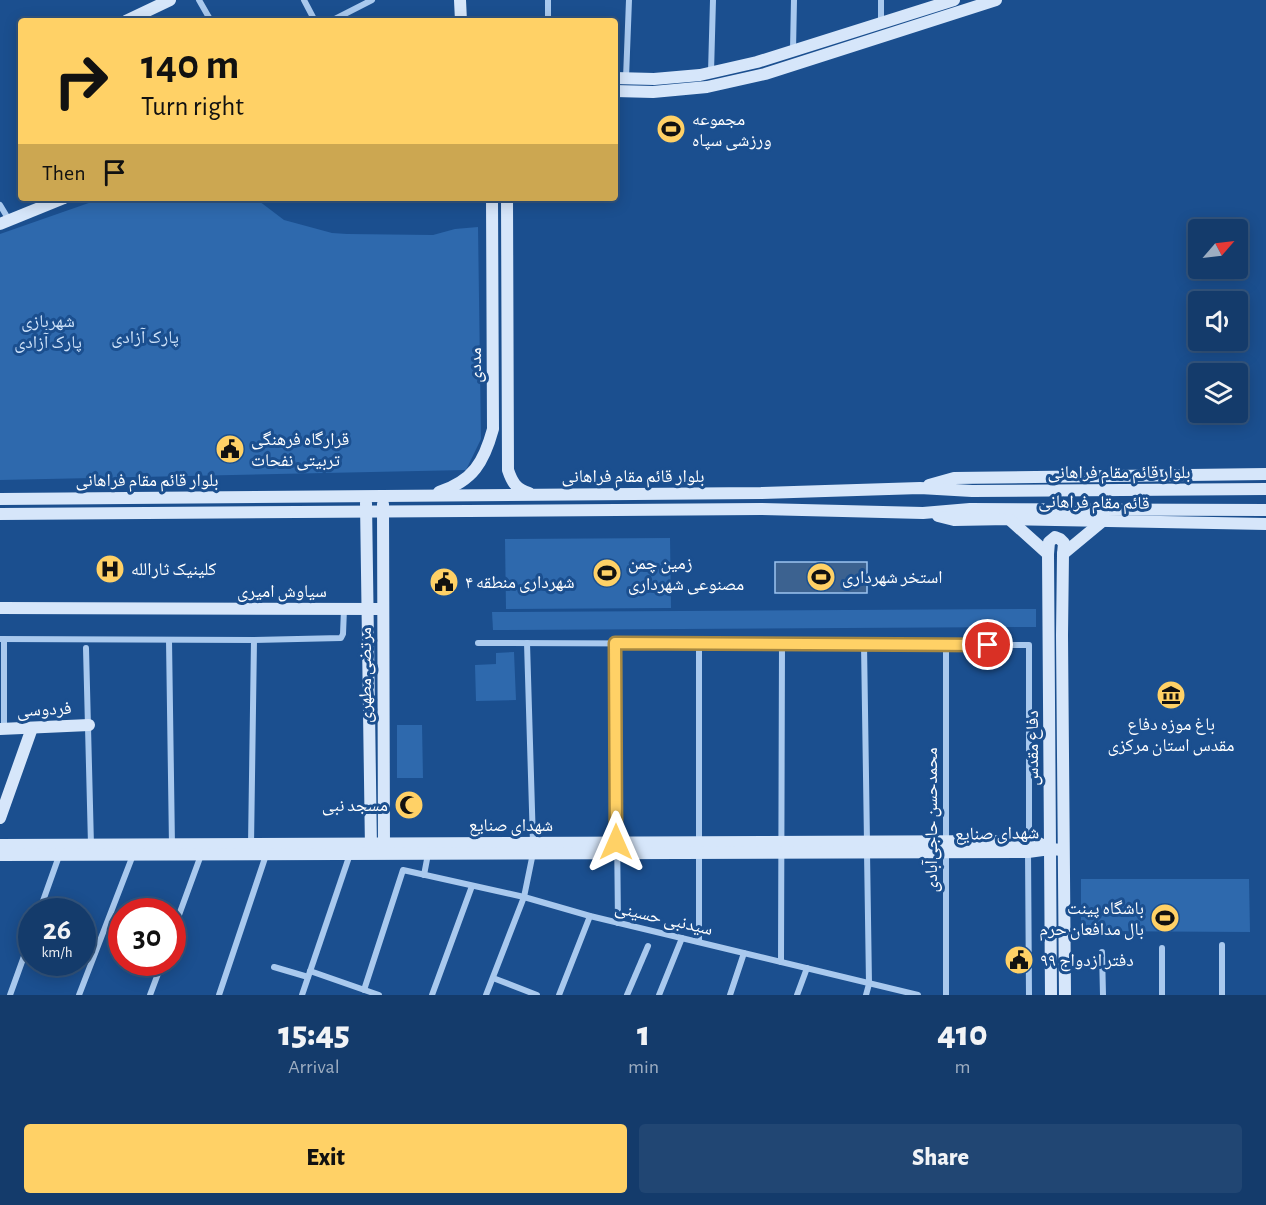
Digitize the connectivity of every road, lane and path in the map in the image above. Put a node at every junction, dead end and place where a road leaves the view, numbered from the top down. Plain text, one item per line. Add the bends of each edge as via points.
1 (170, 0) edge
2 (199, 0) edge
3 (304, 0) edge
4 (372, 0) edge
5 (460, 0) edge
6 (548, 0) edge
7 (629, 0) edge
8 (713, 0) edge
9 (794, 0) edge
10 (881, 0) edge
11 (954, 0) edge
12 (996, 0) edge
13 (150, 4) edge
14 (130, 18) edge
15 (208, 18) edge
16 (313, 18) edge
17 (338, 18) edge
18 (461, 18) edge
19 (548, 18) edge
20 (881, 23) junction
21 (793, 51) junction
22 (711, 72) junction
23 (620, 78) edge
24 (618, 91) edge
25 (55, 201) edge
26 (492, 201) edge
27 (507, 201) edge
28 (0, 205) edge
29 (4, 222) edge
30 (508, 445) junction
31 (487, 452) junction
32 (1266, 474) edge
33 (920, 488) junction
34 (1266, 489) edge
35 (536, 495) junction
36 (366, 496) junction
37 (383, 496) junction
38 (426, 496) junction
39 (0, 499) edge
40 (1266, 510) edge
41 (366, 511) junction
42 (383, 511) junction
43 (922, 513) junction
44 (0, 514) edge
45 (1009, 519) junction
46 (1104, 520) junction
47 (1266, 524) edge
48 (1048, 554) junction
49 (1063, 554) junction
50 (0, 608) edge
51 (344, 609) junction
52 (368, 609) junction
53 (383, 609) junction
54 (2, 639) edge
55 (168, 640) junction
56 (254, 640) junction
57 (478, 643) dead end
58 (527, 643) junction
59 (615, 643) junction
60 (699, 644) junction
61 (782, 644) junction
62 (864, 644) junction
63 (946, 645) junction
64 (86, 648) dead end
65 (89, 725) junction
66 (32, 728) junction
67 (2, 729) edge
68 (0, 818) edge
69 (0, 844) edge
70 (946, 846) junction
71 (699, 847) junction
72 (781, 847) junction
73 (867, 847) junction
74 (1028, 847) junction
75 (533, 848) junction
76 (616, 848) junction
77 (172, 849) junction
78 (251, 849) junction
79 (377, 849) junction
80 (15, 850) junction
81 (91, 850) junction
82 (1057, 850) junction
83 (267, 854) junction
84 (350, 854) junction
85 (429, 854) junction
86 (0, 855) edge
87 (59, 855) junction
88 (133, 855) junction
89 (201, 855) junction
90 (424, 875) junction
91 (472, 886) junction
92 (524, 897) junction
93 (44, 898) edge
94 (185, 898) edge
95 (590, 916) junction
96 (618, 923) junction
97 (682, 938) junction
98 (699, 942) junction
99 (1222, 945) dead end
100 (648, 946) dead end
101 (1162, 948) dead end
102 (1102, 952) dead end
103 (744, 953) junction
104 (781, 962) junction
105 (274, 967) dead end
106 (807, 968) junction
107 (18, 973) edge
108 (309, 974) junction
109 (157, 976) edge
110 (493, 978) junction
111 (870, 984) junction
112 (364, 990) junction
113 (10, 995) edge
114 (79, 995) edge
115 (150, 995) edge
116 (219, 995) edge
117 (302, 995) edge
118 (379, 995) edge
119 (432, 995) edge
120 (486, 995) edge
121 (537, 995) edge
122 (559, 995) edge
123 (627, 995) edge
124 (659, 995) edge
125 (730, 995) edge
126 (797, 995) edge
127 (866, 995) edge
128 (918, 995) edge
129 (946, 995) edge
130 (1029, 995) edge
131 (1051, 995) edge
132 (1065, 995) edge
133 (1103, 995) edge
134 (1162, 995) edge
135 (1222, 995) edge

1 - 13 street
2 - 15 street
3 - 16 street
4 - 17 street
5 - 18 street
6 - 19 street
7 - 23 street
8 - 22 street
9 - 21 street
10 - 20 street
11 - 20 street
12 - 24 street via 765,74 707,87
13 - 14 street
20 - 21 street
21 - 22 street
22 - 23 street via 654,79
25 - 29 street
26 - 31 street, مددی via 493,429
27 - 30 street, مددی
28 - 29 street
30 - 31 street via 495,454
30 - 35 street, مددی via 512,482 519,490
31 - 38 street, مددی via 473,473 456,486
32 - 33 street, قائم مقام فراهانی via 954,478
33 - 34 street, بلوار قائم مقام فراهانی
33 - 35 street, بلوار قائم مقام فراهانی
35 - 38 street, بلوار قائم مقام فراهانی
36 - 37 street, بلوار قائم مقام فراهانی
36 - 39 street, بلوار قائم مقام فراهانی
36 - 41 street, مرتضی مطهری
37 - 38 street, بلوار قائم مقام فراهانی
37 - 42 street, مرتضی مطهری
40 - 43 street, بلوار قائم مقام فراهانی
41 - 42 street, بلوار قائم مقام فراهانی
41 - 44 street, بلوار قائم مقام فراهانی
41 - 52 street, مرتضی مطهری
42 - 43 street, بلوار قائم مقام فراهانی via 761,509
42 - 53 street, مرتضی مطهری
43 - 45 street, قائم مقام فراهانی via 954,520
45 - 46 street, قائم مقام فراهانی
45 - 48 street
46 - 47 street, قائم مقام فراهانی
46 - 49 street
48 - 49 street via 1049,542 1055,537 1064,543
48 - 82 street, دفاع مقدس
49 - 82 street, دفاع مقدس
50 - 51 street, سیاوش امیری
51 - 52 street, سیاوش امیری
51 - 56 street via 341,638
52 - 53 street, سیاوش امیری
52 - 79 street, مرتضی مطهری
53 - 79 street, مرتضی مطهری
54 - 55 street
54 - 67 street
55 - 56 street
55 - 77 street
56 - 78 street
57 - 58 street
58 - 59 street
58 - 75 street
59 - 60 street
59 - 76 street
60 - 61 street
60 - 71 street
61 - 62 street
61 - 72 street
62 - 63 street
62 - 73 street
63 - 70 street, محمدحسن حاجی‌آبادی
63 - 74 street via 1029,645
64 - 65 street
65 - 66 street, فردوسی
65 - 81 street
66 - 67 street, فردوسی
66 - 68 street
69 - 80 street, شهدای صنایع
70 - 73 street, شهدای صنایع
70 - 74 street, شهدای صنایع
70 - 129 street, محمدحسن حاجی‌آبادی
71 - 72 street, شهدای صنایع
71 - 76 street, شهدای صنایع
71 - 98 street
72 - 73 street, شهدای صنایع
72 - 104 street
73 - 111 street
74 - 82 street, شهدای صنایع
74 - 130 street
75 - 76 street, شهدای صنایع
75 - 79 street, شهدای صنایع
75 - 85 street, شهدای صنایع
75 - 92 street
76 - 96 street
77 - 78 street, شهدای صنایع
77 - 81 street, شهدای صنایع
77 - 88 street, شهدای صنایع
77 - 89 street, شهدای صنایع
78 - 79 street, شهدای صنایع
78 - 83 street, شهدای صنایع
78 - 89 street, شهدای صنایع
79 - 84 street, شهدای صنایع
79 - 85 street, شهدای صنایع
80 - 81 street, شهدای صنایع
80 - 86 street, شهدای صنایع
80 - 87 street, شهدای صنایع
81 - 87 street, شهدای صنایع
81 - 88 street, شهدای صنایع
82 - 131 street, دفاع مقدس
82 - 132 street, دفاع مقدس
83 - 84 street, شهدای صنایع
83 - 116 street
84 - 108 street
85 - 90 street
87 - 93 street
88 - 114 street
89 - 94 street
90 - 91 street, سیدنبی حسینی
90 - 112 street, سیدنبی حسینی via 403,870
91 - 92 street, سیدنبی حسینی
91 - 119 street
92 - 95 street, سیدنبی حسینی
92 - 110 street
95 - 96 street, سیدنبی حسینی
95 - 122 street
96 - 97 street, سیدنبی حسینی
97 - 98 street, سیدنبی حسینی
97 - 124 street
98 - 103 street, سیدنبی حسینی
99 - 135 street
100 - 123 street
101 - 134 street
102 - 133 street
103 - 104 street, سیدنبی حسینی
103 - 125 street
104 - 106 street, سیدنبی حسینی
105 - 108 street
106 - 111 street, سیدنبی حسینی
106 - 126 street
107 - 113 street
108 - 112 street
108 - 117 street
109 - 115 street
110 - 120 street
110 - 121 street
111 - 127 street
111 - 128 street, سیدنبی حسینی
112 - 118 street

